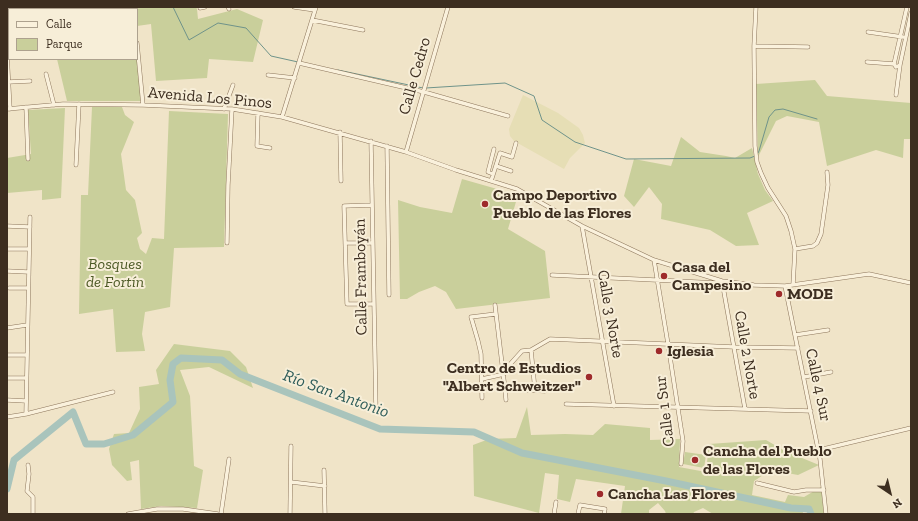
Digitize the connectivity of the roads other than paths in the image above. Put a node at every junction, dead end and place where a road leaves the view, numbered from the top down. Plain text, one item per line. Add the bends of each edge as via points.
1 (294, 7) edge
2 (448, 7) edge
3 (756, 7) edge
4 (909, 7) edge
5 (315, 9) edge
6 (911, 13) edge
7 (312, 20) junction
8 (364, 30) dead end
9 (868, 32) dead end
10 (901, 36) junction
11 (906, 37) junction
12 (754, 46) junction
13 (808, 47) dead end
14 (138, 53) edge
15 (8, 56) edge
16 (866, 62) dead end
17 (299, 63) junction
18 (894, 64) junction
19 (900, 65) junction
20 (46, 74) dead end
21 (268, 75) dead end
22 (295, 78) junction
23 (30, 81) dead end
24 (8, 82) junction
25 (233, 84) dead end
26 (424, 92) junction
27 (896, 95) dead end
28 (79, 104) junction
29 (54, 105) junction
30 (143, 105) junction
31 (26, 107) junction
32 (9, 109) edge
33 (224, 109) junction
34 (232, 110) junction
35 (258, 112) junction
36 (508, 116) dead end
37 (282, 117) junction
38 (340, 132) junction
39 (371, 142) junction
40 (516, 143) dead end
41 (387, 146) junction
42 (270, 148) dead end
43 (494, 149) dead end
44 (406, 152) junction
45 (28, 159) dead end
46 (76, 165) dead end
47 (496, 166) junction
48 (511, 171) dead end
49 (827, 172) dead end
50 (493, 174) junction
51 (342, 181) dead end
52 (491, 181) junction
53 (372, 205) junction
54 (30, 217) dead end
55 (7, 226) edge
56 (582, 226) junction
57 (30, 227) junction
58 (227, 243) dead end
59 (345, 243) junction
60 (372, 243) junction
61 (7, 249) edge
62 (29, 249) junction
63 (795, 249) junction
64 (654, 260) junction
65 (7, 271) edge
66 (28, 272) junction
67 (552, 276) dead end
68 (591, 277) junction
69 (657, 280) junction
70 (722, 281) junction
71 (911, 283) edge
72 (793, 285) junction
73 (785, 286) junction
74 (9, 288) dead end
75 (28, 288) junction
76 (389, 295) dead end
77 (374, 304) junction
78 (495, 306) dead end
79 (496, 314) junction
80 (27, 325) junction
81 (7, 328) edge
82 (828, 330) dead end
83 (795, 335) junction
84 (602, 341) junction
85 (668, 344) junction
86 (734, 347) junction
87 (798, 348) junction
88 (531, 350) junction
89 (7, 355) edge
90 (27, 355) junction
91 (832, 372) dead end
92 (504, 373) junction
93 (804, 377) junction
94 (7, 378) edge
95 (26, 378) junction
96 (482, 379) junction
97 (505, 389) junction
98 (535, 390) junction
99 (545, 391) dead end
100 (113, 392) dead end
101 (482, 398) dead end
102 (7, 400) edge
103 (506, 400) dead end
104 (26, 401) junction
105 (566, 404) dead end
106 (614, 406) junction
107 (678, 408) junction
108 (745, 410) junction
109 (811, 411) junction
110 (376, 412) dead end
111 (26, 414) junction
112 (7, 417) edge
113 (911, 428) edge
114 (290, 446) dead end
115 (819, 450) junction
116 (229, 459) dead end
117 (681, 464) dead end
118 (28, 465) dead end
119 (324, 470) dead end
120 (291, 482) junction
121 (756, 483) dead end
122 (325, 486) junction
123 (824, 490) junction
124 (556, 502) dead end
125 (33, 514) edge
126 (128, 514) edge
127 (218, 514) edge
128 (221, 514) edge
129 (290, 514) edge
130 (325, 514) edge
131 (554, 514) edge
132 (578, 514) edge
133 (604, 514) edge
134 (826, 514) edge

1 - 5 street
2 - 26 street, Calle Cedro
3 - 12 street
4 - 10 street
5 - 7 street
6 - 11 street
7 - 8 street
7 - 17 street
9 - 10 street
10 - 11 street
10 - 18 street
11 - 19 street
12 - 13 street
12 - 63 street via 757,162 768,188 789,223
14 - 30 street
15 - 24 street
16 - 18 street
17 - 22 street
17 - 26 street
18 - 19 street via 896,67
19 - 27 street
20 - 29 street
21 - 22 street
22 - 37 street
23 - 24 street
24 - 32 street
25 - 33 street
26 - 36 street
26 - 44 street, Calle Cedro
28 - 29 street, Avenida Los Pinos
28 - 30 street, Avenida Los Pinos
28 - 46 street
29 - 31 street, Avenida Los Pinos
30 - 33 street, Avenida Los Pinos
31 - 32 street, Avenida Los Pinos
31 - 45 street
33 - 34 street, Avenida Los Pinos
34 - 35 street, Avenida Los Pinos
34 - 58 street
35 - 37 street, Avenida Los Pinos
35 - 42 street via 257,146
37 - 38 street, Avenida Los Pinos
38 - 39 street, Avenida Los Pinos
38 - 51 street
39 - 41 street, Avenida Los Pinos
39 - 53 street, Calle Framboyán
40 - 47 street via 512,156 500,153
41 - 44 street, Avenida Los Pinos
41 - 76 street
43 - 50 street via 488,172
44 - 52 street, Avenida Los Pinos
47 - 48 street
47 - 50 street
49 - 63 street via 828,185 821,234 813,246
50 - 52 street
52 - 56 street, Avenida Los Pinos via 517,189
53 - 59 street via 344,206
53 - 60 street, Calle Framboyán
54 - 57 street
55 - 57 street
56 - 64 street, Avenida Los Pinos
56 - 68 street, Calle 3 Norte
57 - 62 street
59 - 60 street
59 - 77 street via 347,304
60 - 77 street, Calle Framboyán
61 - 62 street
62 - 66 street
63 - 72 street
64 - 69 street, Calle 1 Sur
64 - 70 street, Avenida Los Pinos
65 - 66 street
66 - 75 street
67 - 68 street
68 - 69 street
68 - 84 street, Calle 3 Norte
69 - 70 street via 716,283
69 - 85 street, Calle 1 Sur
70 - 73 street
70 - 86 street, Calle 2 Norte
71 - 72 street via 869,274
72 - 73 street
73 - 83 street, Calle 4 Sur
74 - 75 street
75 - 80 street
77 - 110 street, Calle Framboyán
78 - 79 street
79 - 92 street
79 - 96 street via 471,317 481,354
80 - 81 street
80 - 90 street
82 - 83 street
83 - 87 street, Calle 4 Sur
84 - 85 street
84 - 88 street via 550,339
84 - 106 street, Calle 3 Norte
85 - 86 street
85 - 107 street, Calle 1 Sur
86 - 87 street
86 - 108 street, Calle 2 Norte
87 - 93 street, Calle 4 Sur
88 - 92 street via 522,351
88 - 98 street
89 - 90 street
90 - 95 street
91 - 93 street
92 - 96 street
92 - 97 street
93 - 109 street, Calle 4 Sur
94 - 95 street
95 - 104 street
96 - 101 street
97 - 98 street
97 - 103 street
98 - 99 street
100 - 111 street
102 - 104 street
104 - 111 street
105 - 106 street
106 - 107 street
107 - 108 street
107 - 117 street, Calle 1 Sur via 683,441
108 - 109 street
109 - 115 street, Calle 4 Sur
111 - 112 street
113 - 115 street
114 - 120 street
115 - 123 street, Calle 4 Sur
116 - 128 street
118 - 125 street via 27,491 33,497
119 - 122 street
120 - 122 street
120 - 129 street
121 - 123 street via 794,492
122 - 130 street
123 - 134 street, Calle 4 Sur
124 - 131 street
126 - 127 street via 157,509 183,509
132 - 133 street via 580,505 605,509

